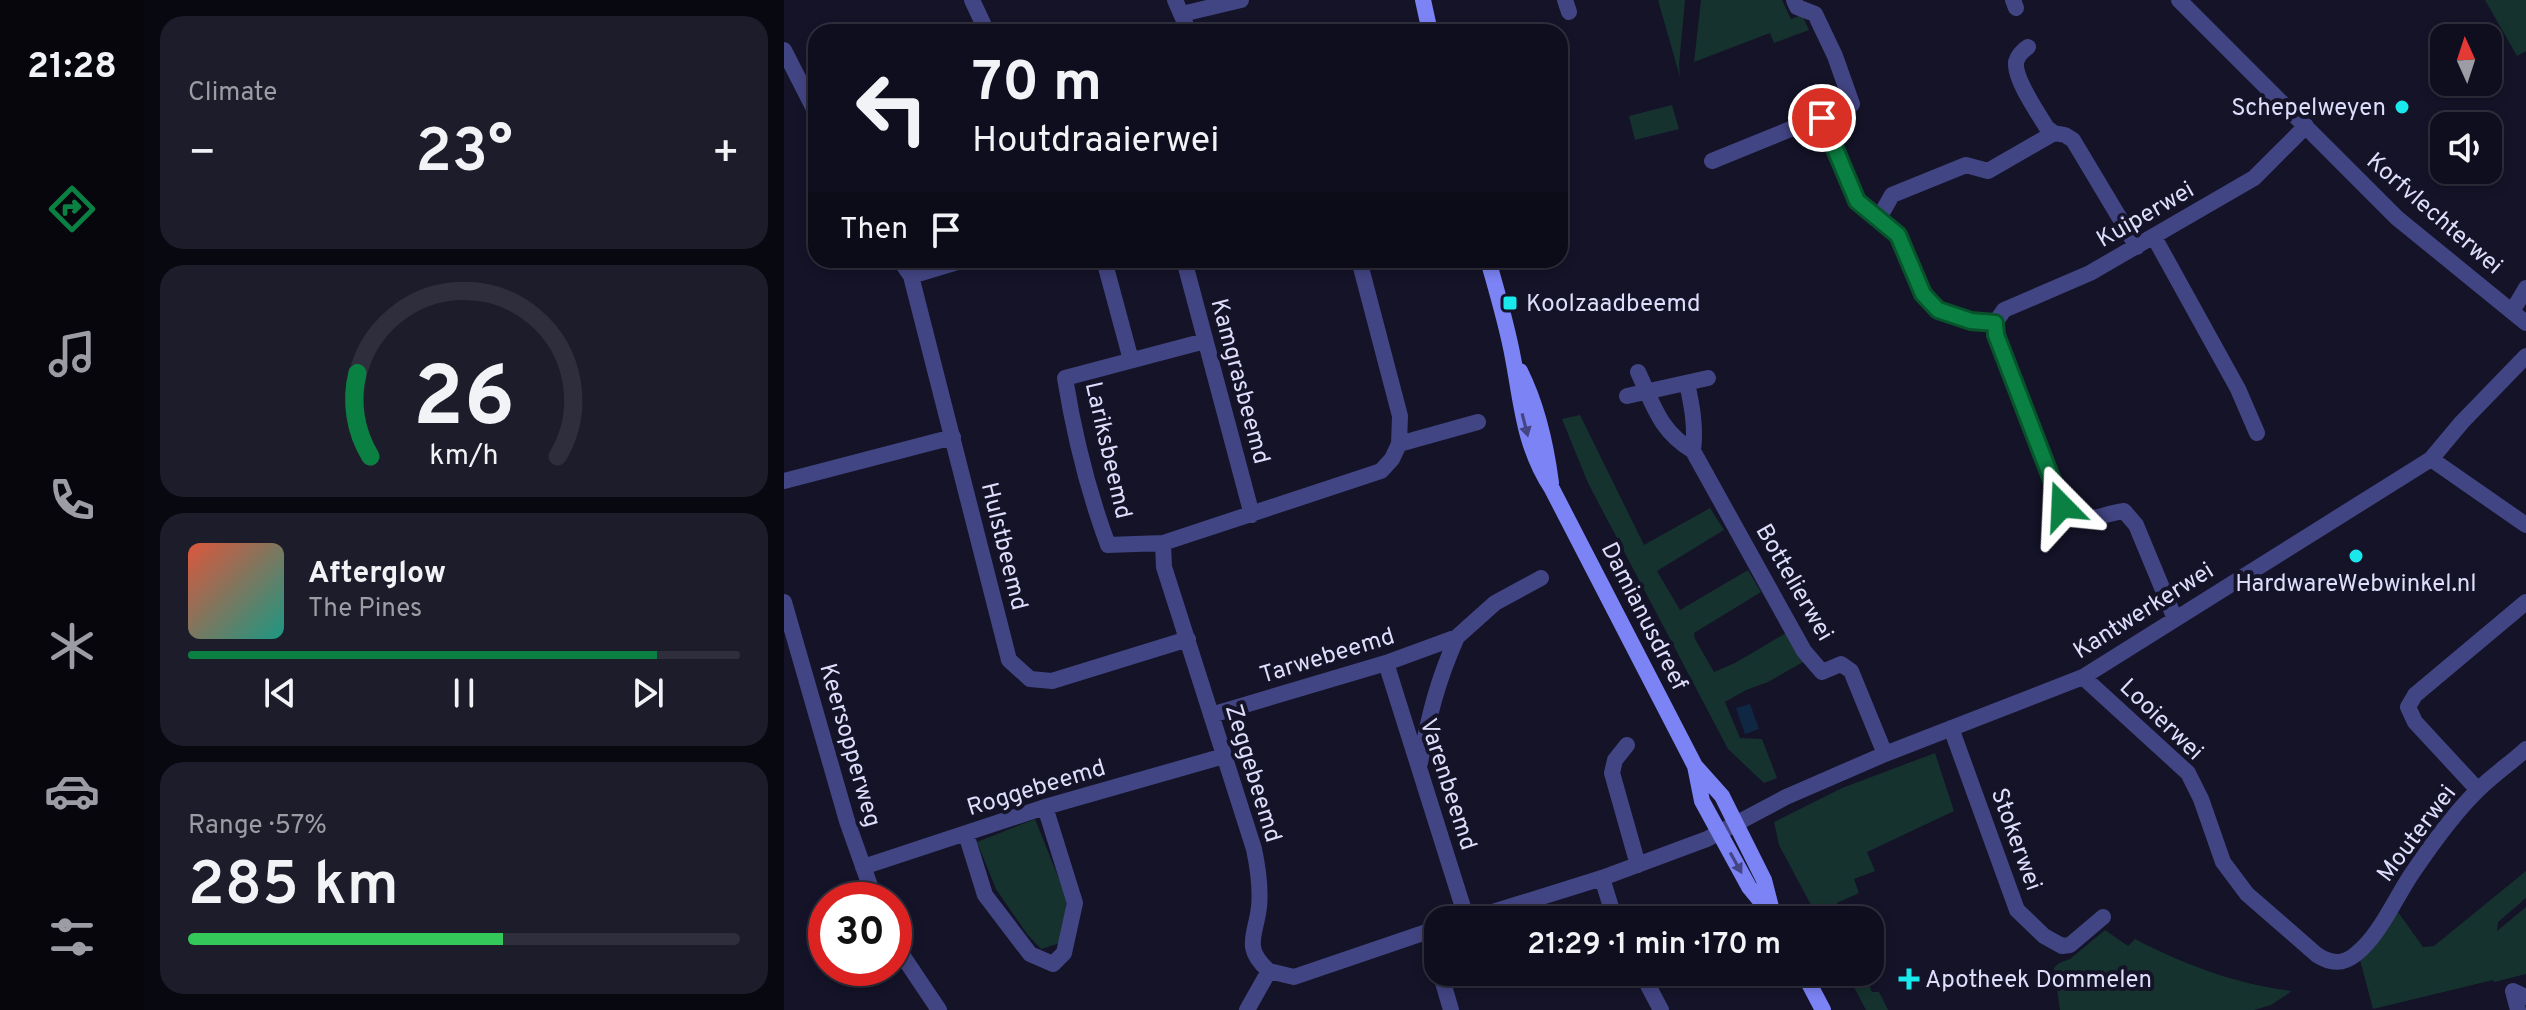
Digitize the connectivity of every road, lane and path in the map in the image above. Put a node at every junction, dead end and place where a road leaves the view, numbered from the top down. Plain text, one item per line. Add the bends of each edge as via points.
1 (972, 0) edge
2 (1241, 0) edge
3 (1423, 0) edge
4 (1794, 0) edge
5 (2179, 0) edge
6 (1179, 7) edge
7 (983, 24) edge
8 (1428, 24) edge
9 (2028, 47) dead end
10 (784, 50) edge
11 (808, 97) edge
12 (1822, 118) junction
13 (2306, 126) junction
14 (2054, 133) junction
15 (1712, 161) dead end
16 (1879, 218) junction
17 (2154, 237) junction
18 (2137, 247) junction
19 (906, 268) edge
20 (938, 268) edge
21 (1106, 268) edge
22 (1186, 268) edge
23 (1361, 268) edge
24 (1490, 268) edge
25 (911, 276) junction
26 (2526, 288) edge
27 (2513, 310) junction
28 (1995, 323) junction
29 (2526, 323) edge
30 (1205, 341) junction
31 (2526, 356) edge
32 (1131, 360) junction
33 (1638, 372) dead end
34 (1708, 378) dead end
35 (1687, 383) junction
36 (1647, 392) junction
37 (1627, 396) dead end
38 (1478, 422) dead end
39 (2257, 433) dead end
40 (953, 437) junction
41 (1399, 444) junction
42 (1693, 451) junction
43 (2431, 459) junction
44 (784, 481) edge
45 (1252, 515) junction
46 (2526, 525) edge
47 (1163, 543) junction
48 (1541, 578) dead end
49 (784, 602) edge
50 (2526, 602) edge
51 (2175, 619) junction
52 (1457, 637) junction
53 (1188, 639) junction
54 (1386, 663) junction
55 (2083, 677) junction
56 (1211, 715) junction
57 (1951, 728) junction
58 (1627, 745) dead end
59 (2526, 749) edge
60 (1885, 754) junction
61 (1224, 756) junction
62 (1695, 766) junction
63 (1419, 769) junction
64 (2478, 790) junction
65 (1045, 807) junction
66 (1735, 825) junction
67 (1719, 832) junction
68 (966, 834) junction
69 (1638, 865) junction
70 (863, 867) junction
71 (1602, 878) junction
72 (868, 882) edge
73 (1463, 906) edge
74 (1512, 906) edge
75 (1611, 906) edge
76 (1765, 906) edge
77 (1772, 906) edge
78 (2103, 917) dead end
79 (1424, 933) edge
80 (2355, 955) joint
81 (912, 970) edge
82 (1269, 971) junction
83 (1444, 986) edge
84 (1648, 986) edge
85 (1810, 986) edge
86 (2526, 997) edge
87 (939, 1010) edge
88 (1247, 1010) edge
89 (1451, 1010) edge
90 (1661, 1010) edge
91 (1823, 1010) edge
92 (2518, 1010) edge

1 - 7 street
2 - 6 street
3 - 8 street
4 - 12 street via 1797,7 1815,14 1852,104
5 - 13 street, Korfvlechterwei
9 - 14 street via 2019,54 2017,75
10 - 11 street
12 - 15 street
12 - 16 street via 1857,201
13 - 17 street, Kuiperwei via 2254,178
13 - 27 street, Korfvlechterwei via 2397,218
14 - 16 street via 1988,171 1966,165 1892,195
14 - 18 street via 2073,140
16 - 28 street via 1898,235 1923,294 1938,310
17 - 18 street, Kuiperwei
17 - 39 street
18 - 28 street, Kuiperwei via 2004,310
19 - 25 street, Hulstbeemd
20 - 25 street
21 - 32 street, Lariksbeemd
22 - 30 street, Kamgrasbeemd
23 - 41 street via 1400,416
24 - 62 street, Damianusdreef via 1530,447
25 - 40 street, Hulstbeemd
26 - 27 street
27 - 29 street, Korfvlechterwei
28 - 51 street via 2062,506 2089,521 2124,511 2136,525
30 - 32 street, Lariksbeemd
30 - 45 street, Kamgrasbeemd
31 - 43 street, Kantwerkerwei
32 - 47 street, Lariksbeemd via 1065,378 1070,408 1108,545
33 - 36 street, Bottelierwei
34 - 35 street
35 - 36 street
35 - 42 street, Bottelierwei via 1694,413
36 - 37 street
36 - 42 street, Bottelierwei via 1676,441
38 - 41 street
40 - 44 street
40 - 53 street, Hulstbeemd via 1009,660 1030,679 1052,681
41 - 45 street via 1381,471
42 - 60 street, Bottelierwei via 1804,651 1822,672 1841,664 1851,671
43 - 46 street
43 - 51 street, Kantwerkerwei
45 - 47 street
47 - 53 street, Zeggebeemd via 1164,567
48 - 52 street, Tarwebeemd via 1495,603
49 - 70 street, Keersopperweg
50 - 64 street via 2415,695 2408,707 2415,722
51 - 55 street, Kantwerkerwei
52 - 54 street, Tarwebeemd
52 - 63 street, Tarwebeemd via 1429,713
53 - 56 street, Zeggebeemd
54 - 56 street, Tarwebeemd
54 - 63 street, Varenbeemd
55 - 57 street, Kantwerkerwei
55 - 80 street, Looierwei via 2188,773 2223,862 2247,894 2328,962
56 - 61 street, Zeggebeemd
57 - 60 street, Kantwerkerwei
57 - 78 street, Stokerwei via 2017,910 2062,946
58 - 69 street via 1612,773
59 - 64 street, Mouterwei
60 - 66 street, Kantwerkerwei
61 - 65 street, Roggebeemd
61 - 82 street, Zeggebeemd via 1260,877 1252,938 1257,962
62 - 66 street, Damianusdreef via 1722,796
62 - 67 street, Damianusdreef via 1702,801
63 - 73 street, Varenbeemd
64 - 80 street, Mouterwei
65 - 68 street, Roggebeemd
65 - 68 street via 1075,903 1064,953 1053,964 1030,954 985,895
66 - 67 street, Kantwerkerwei
66 - 77 street, Damianusdreef
67 - 69 street, Kantwerkerwei
67 -> 76 street, Damianusdreef
68 - 70 street, Roggebeemd
69 - 71 street, Kantwerkerwei
70 - 72 street, Keersopperweg
71 - 74 street, Kantwerkerwei
71 - 75 street
79 - 82 street via 1294,977
81 - 87 street
82 - 88 street
83 - 89 street
84 - 90 street
85 - 91 street
86 - 92 street via 2513,991

